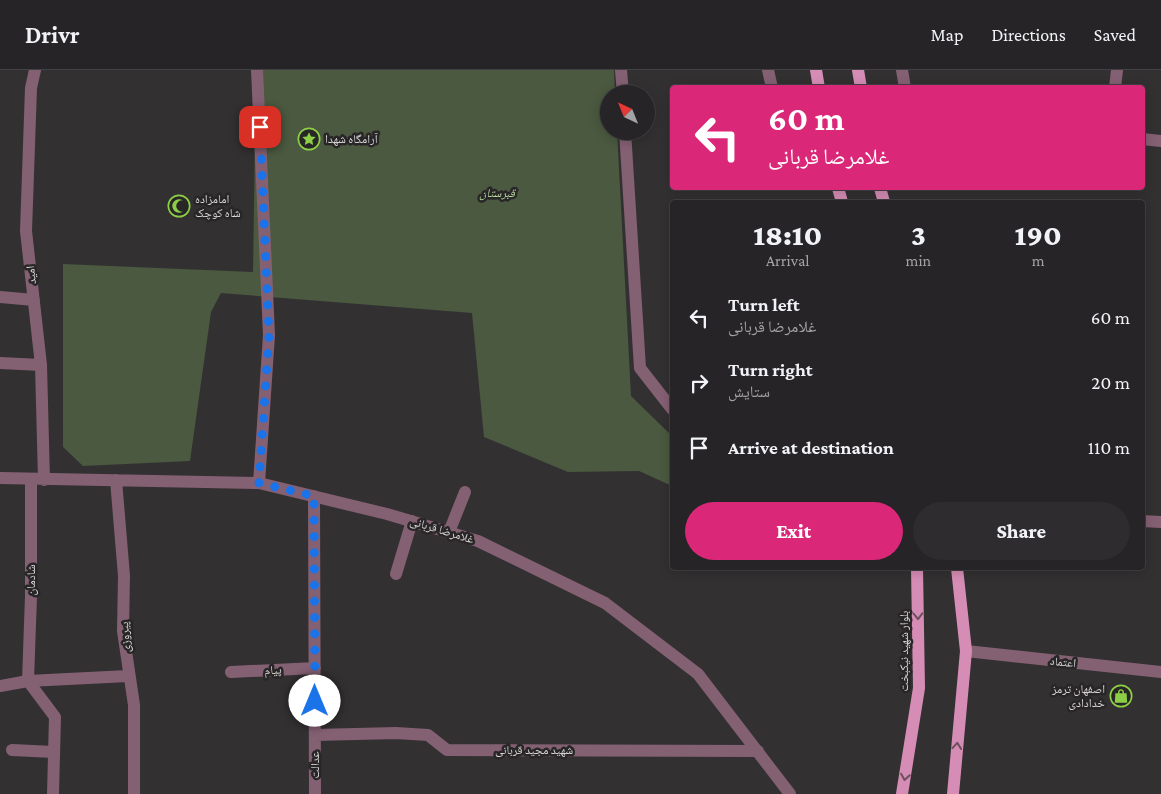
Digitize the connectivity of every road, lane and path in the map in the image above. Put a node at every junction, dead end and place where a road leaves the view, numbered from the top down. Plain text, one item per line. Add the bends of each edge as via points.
1 (35, 70) edge
2 (257, 70) edge
3 (622, 70) edge
4 (768, 70) edge
5 (816, 70) edge
6 (858, 70) edge
7 (902, 70) edge
8 (1117, 70) edge
9 (623, 85) edge
10 (771, 85) edge
11 (818, 85) edge
12 (860, 85) edge
13 (905, 85) edge
14 (1115, 85) edge
15 (1145, 139) edge
16 (626, 140) edge
17 (1161, 142) edge
18 (0, 298) edge
19 (34, 300) junction
20 (0, 363) edge
21 (40, 365) junction
22 (670, 406) edge
23 (0, 478) edge
24 (31, 480) junction
25 (44, 480) junction
26 (116, 480) junction
27 (259, 483) junction
28 (465, 492) dead end
29 (314, 496) junction
30 (412, 521) junction
31 (1145, 521) edge
32 (1161, 522) edge
33 (450, 532) junction
34 (916, 570) edge
35 (957, 570) edge
36 (396, 574) dead end
37 (966, 651) junction
38 (315, 668) junction
39 (231, 672) dead end
40 (1161, 672) edge
41 (128, 676) junction
42 (28, 681) junction
43 (0, 686) edge
44 (315, 735) junction
45 (12, 750) dead end
46 (758, 750) junction
47 (54, 752) junction
48 (53, 794) edge
49 (134, 794) edge
50 (316, 794) edge
51 (790, 794) edge
52 (902, 794) edge
53 (952, 794) edge

1 - 19 street, امید via 31,88 26,231
2 - 27 street via 269,335
3 - 9 street
4 - 10 street
5 - 11 main road
6 - 12 main road
7 - 13 street
8 - 14 street
15 - 17 street
16 - 22 street via 640,368
18 - 19 street
19 - 21 street, امید
20 - 21 street
21 - 25 street, امید
23 - 24 street, غلامرضا قربانی
24 - 25 street, غلامرضا قربانی
24 - 42 street, شادمان
25 - 26 street, غلامرضا قربانی
26 - 27 street, غلامرضا قربانی
26 - 41 street, پیروزی
27 - 29 street, غلامرضا قربانی
28 - 33 street
29 - 30 street, غلامرضا قربانی
29 - 38 street, عدالت
30 - 33 street, غلامرضا قربانی
30 - 36 street
31 - 32 street
33 - 46 street, غلامرضا قربانی via 478,541 605,603 698,674
34 -> 52 main road, بلوار شهید نیکبخت via 920,688
35 - 37 main road
37 - 40 street, اعتماد
53 -> 37 main road
38 - 39 street, پیام
38 - 44 street, عدالت
41 - 42 street
41 - 49 street, پیروزی via 134,705
42 - 43 street
42 - 47 street via 55,717
44 - 46 street, شهید مجید قربانی via 428,735 447,750
44 - 50 street, عدالت
45 - 47 street
46 - 51 street, غلامرضا قربانی
47 - 48 street

